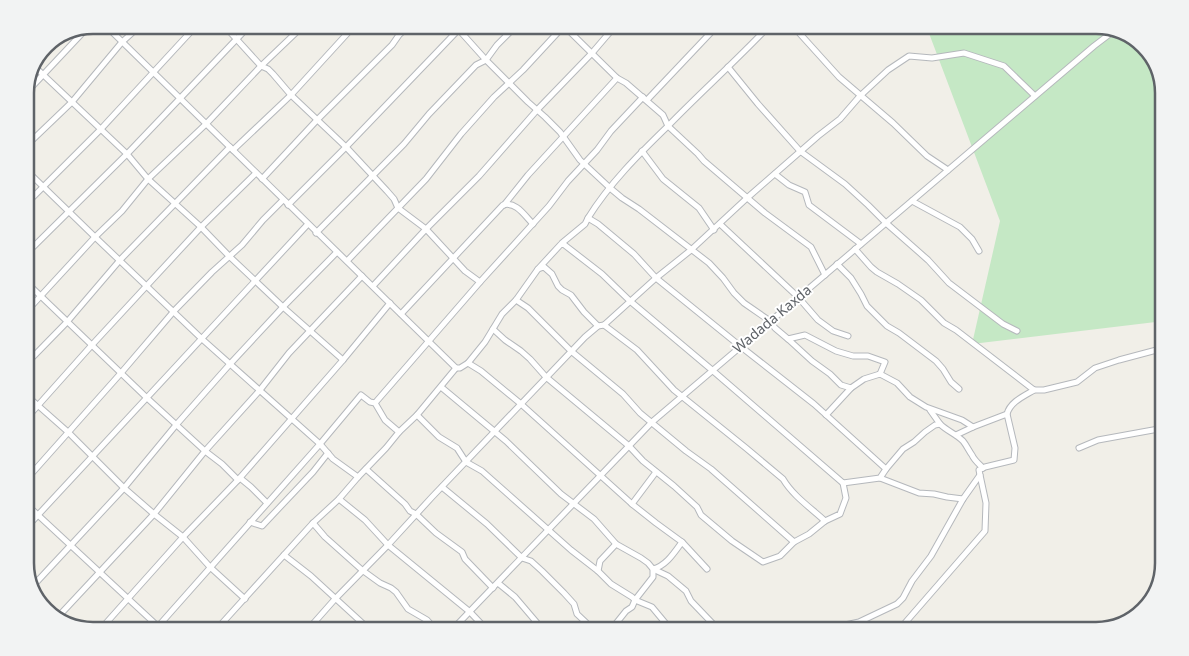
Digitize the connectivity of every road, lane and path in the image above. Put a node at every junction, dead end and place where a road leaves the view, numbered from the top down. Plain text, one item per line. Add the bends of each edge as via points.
1 (114, 34) edge
2 (131, 34) edge
3 (189, 34) edge
4 (231, 34) edge
5 (242, 34) edge
6 (295, 34) edge
7 (347, 34) edge
8 (400, 34) edge
9 (451, 34) edge
10 (464, 34) edge
11 (508, 34) edge
12 (556, 34) edge
13 (572, 34) edge
14 (608, 34) edge
15 (709, 34) edge
16 (761, 34) edge
17 (800, 34) edge
18 (80, 35) edge
19 (1109, 35) edge
20 (237, 39) junction
21 (122, 42) junction
22 (592, 53) junction
23 (486, 60) junction
24 (261, 66) junction
25 (728, 67) junction
26 (38, 70) edge
27 (154, 73) junction
28 (43, 75) junction
29 (617, 78) junction
30 (509, 83) junction
31 (35, 84) edge
32 (291, 95) junction
33 (860, 96) junction
34 (1035, 96) junction
35 (180, 98) junction
36 (645, 99) junction
37 (72, 102) junction
38 (537, 110) junction
39 (317, 120) junction
40 (206, 124) junction
41 (668, 126) junction
42 (100, 130) junction
43 (563, 136) junction
44 (34, 138) edge
45 (346, 147) junction
46 (231, 149) junction
47 (642, 151) junction
48 (800, 151) junction
49 (127, 154) junction
50 (585, 164) junction
51 (948, 170) junction
52 (256, 173) junction
53 (775, 174) junction
54 (372, 176) junction
55 (34, 178) edge
56 (148, 179) junction
57 (262, 180) junction
58 (43, 187) junction
59 (610, 188) junction
60 (34, 196) edge
61 (747, 198) junction
62 (283, 200) junction
63 (912, 201) junction
64 (176, 204) junction
65 (288, 205) junction
66 (503, 206) junction
67 (398, 208) junction
68 (68, 211) junction
69 (588, 218) junction
70 (886, 223) junction
71 (308, 224) junction
72 (533, 224) junction
73 (720, 224) junction
74 (201, 227) junction
75 (426, 229) junction
76 (714, 230) junction
77 (316, 232) junction
78 (95, 237) junction
79 (562, 242) junction
80 (860, 244) junction
81 (34, 246) edge
82 (855, 249) junction
83 (691, 250) junction
84 (979, 251) dead end
85 (336, 252) junction
86 (229, 256) junction
87 (453, 259) junction
88 (120, 260) junction
89 (347, 261) junction
90 (838, 264) junction
91 (538, 269) junction
92 (824, 275) junction
93 (362, 276) junction
94 (656, 278) junction
95 (255, 281) junction
96 (480, 282) junction
97 (147, 286) junction
98 (373, 286) junction
99 (34, 289) edge
100 (41, 296) junction
101 (798, 298) junction
102 (516, 300) junction
103 (630, 301) junction
104 (34, 303) edge
105 (390, 303) junction
106 (283, 307) junction
107 (174, 311) junction
108 (401, 314) junction
109 (770, 321) junction
110 (67, 322) junction
111 (601, 326) junction
112 (493, 329) junction
113 (310, 331) junction
114 (1017, 331) dead end
115 (848, 336) dead end
116 (202, 338) junction
117 (788, 339) junction
118 (428, 342) junction
119 (91, 346) junction
120 (740, 346) junction
121 (1155, 350) edge
122 (571, 351) junction
123 (34, 356) edge
124 (343, 360) junction
125 (468, 363) junction
126 (230, 364) junction
127 (456, 368) junction
128 (712, 370) junction
129 (121, 373) junction
130 (880, 374) junction
131 (546, 377) junction
132 (441, 387) junction
133 (851, 388) junction
134 (959, 389) dead end
135 (260, 390) junction
136 (1034, 390) junction
137 (682, 396) junction
138 (146, 398) junction
139 (34, 402) edge
140 (375, 403) junction
141 (522, 404) junction
142 (38, 405) junction
143 (926, 407) junction
144 (34, 410) edge
145 (1007, 414) junction
146 (417, 415) junction
147 (826, 415) junction
148 (292, 418) junction
149 (652, 422) junction
150 (940, 424) junction
151 (176, 425) junction
152 (973, 427) junction
153 (1155, 430) edge
154 (68, 432) junction
155 (399, 432) junction
156 (494, 432) junction
157 (956, 435) junction
158 (320, 444) junction
159 (629, 446) junction
160 (1078, 448) dead end
161 (205, 451) junction
162 (328, 453) junction
163 (92, 457) junction
164 (466, 462) junction
165 (983, 468) junction
166 (366, 469) junction
167 (886, 470) junction
168 (34, 471) edge
169 (656, 472) junction
170 (980, 475) junction
171 (600, 476) junction
172 (358, 477) junction
173 (880, 478) junction
174 (239, 479) junction
175 (843, 483) junction
176 (442, 487) junction
177 (124, 488) junction
178 (339, 499) junction
179 (963, 499) junction
180 (267, 503) junction
181 (574, 503) junction
182 (632, 504) junction
183 (34, 511) edge
184 (154, 514) junction
185 (416, 514) junction
186 (38, 515) junction
187 (34, 519) edge
188 (825, 521) junction
189 (250, 522) junction
190 (313, 523) junction
191 (548, 530) junction
192 (183, 537) junction
193 (682, 542) junction
194 (794, 542) junction
195 (616, 544) junction
196 (388, 545) junction
197 (71, 546) junction
198 (284, 555) junction
199 (522, 558) junction
200 (210, 567) junction
201 (653, 569) junction
202 (707, 569) dead end
203 (362, 570) junction
204 (598, 571) junction
205 (99, 573) junction
206 (37, 582) edge
207 (498, 583) junction
208 (493, 588) junction
209 (129, 598) junction
210 (335, 598) junction
211 (245, 599) junction
212 (635, 600) junction
213 (470, 612) junction
214 (62, 613) edge
215 (107, 622) edge
216 (154, 622) edge
217 (162, 622) edge
218 (223, 622) edge
219 (315, 622) edge
220 (361, 622) edge
221 (429, 622) edge
222 (460, 622) edge
223 (479, 622) edge
224 (536, 622) edge
225 (585, 622) edge
226 (619, 622) edge
227 (664, 622) edge
228 (711, 622) edge
229 (859, 622) edge
230 (906, 622) edge

1 - 21 street
2 - 21 street
3 - 27 street
4 - 20 street
5 - 20 street
6 - 24 street
7 - 32 street
8 - 39 street
9 - 45 street
10 - 23 street
11 - 23 street
12 - 30 street
13 - 22 street
14 - 22 street
15 - 36 street
16 - 25 street
17 - 33 street via 839,78
18 - 28 street
19 - 34 street, Wadada Kaxda
20 - 24 street
20 - 35 street
21 - 27 street
21 - 37 street
22 - 29 street
22 - 38 street
23 - 30 street
23 - 54 street via 476,66
24 - 32 street via 268,69
24 - 40 street
25 - 41 street
25 - 48 street
26 - 28 street
27 - 35 street
27 - 42 street
28 - 31 street
28 - 37 street
29 - 36 street
29 - 43 street
30 - 38 street
30 - 67 street
32 - 39 street
32 - 46 street
33 - 34 street via 909,56 932,58 964,53 1004,66
33 - 48 street via 840,119
33 - 51 street via 927,156
34 - 51 street, Wadada Kaxda
35 - 40 street
35 - 49 street
36 - 41 street via 663,115
36 - 50 street via 611,131
37 - 42 street
37 - 44 street
38 - 43 street
38 - 75 street via 479,176
39 - 45 street
39 - 57 street
40 - 46 street
40 - 56 street
41 - 47 street
41 - 61 street
42 - 49 street
42 - 58 street
43 - 50 street
43 - 66 street
45 - 54 street
45 - 65 street
46 - 52 street
46 - 64 street
47 - 59 street
47 - 76 street via 663,179 699,208
48 - 53 street
48 - 70 street via 845,184
49 - 56 street
49 - 68 street
50 - 59 street
50 - 72 street
51 - 63 street, Wadada Kaxda
52 - 57 street
52 - 74 street
53 - 61 street
53 - 80 street via 805,192 809,205
54 - 67 street via 394,199
54 - 77 street
55 - 58 street
56 - 64 street
56 - 78 street
57 - 62 street
58 - 60 street
58 - 68 street
59 - 69 street
59 - 83 street
61 - 73 street
61 - 92 street via 810,248
62 - 65 street
62 - 86 street
63 - 70 street, Wadada Kaxda
63 - 84 street via 960,227
64 - 74 street
64 - 88 street
65 - 71 street
66 - 72 street via 512,205
66 - 87 street
67 - 75 street
67 - 89 street
68 - 78 street
68 - 81 street
69 - 79 street
69 - 94 street via 634,254
70 - 80 street, Wadada Kaxda
70 - 114 street via 949,283
71 - 77 street
71 - 95 street
72 - 96 street
73 - 76 street
73 - 101 street
74 - 86 street
74 - 97 street
75 - 87 street
75 - 98 street
76 - 83 street
77 - 85 street
78 - 88 street
78 - 100 street
79 - 91 street
79 - 103 street
80 - 82 street, Wadada Kaxda
82 - 90 street, Wadada Kaxda
82 - 136 street via 870,267 921,300 944,323
83 - 94 street
83 - 109 street via 709,263 744,303
85 - 89 street
85 - 106 street
86 - 95 street
86 - 107 street
87 - 96 street
87 - 108 street
88 - 97 street
88 - 110 street
89 - 93 street
90 - 92 street, Wadada Kaxda
90 - 134 street via 851,278 867,306 887,326 936,361 950,382
91 - 102 street
91 - 111 street via 544,267 552,274 558,286
92 - 101 street, Wadada Kaxda
93 - 98 street
93 - 113 street
94 - 103 street
94 - 120 street
95 - 106 street
95 - 116 street
96 - 118 street
97 - 107 street
97 - 119 street
98 - 105 street
99 - 100 street
100 - 104 street
100 - 110 street
101 - 109 street, Wadada Kaxda
101 - 115 street via 818,320 833,331
102 - 112 street
102 - 122 street
103 - 111 street
103 - 128 street
105 - 108 street
105 - 124 street
106 - 113 street
106 - 126 street
107 - 116 street
107 - 129 street
108 - 118 street
109 - 117 street
109 - 120 street, Wadada Kaxda
110 - 119 street
110 - 123 street
111 - 122 street
111 - 137 street via 637,350
112 - 125 street
112 - 131 street
113 - 124 street
113 - 135 street
116 - 126 street
116 - 138 street
117 - 130 street via 805,336 836,351 885,362
117 - 133 street via 841,386
118 - 127 street
118 - 140 street
119 - 129 street
119 - 142 street
120 - 128 street, Wadada Kaxda
120 - 147 street
121 - 136 street via 1095,368 1077,382
122 - 131 street
122 - 149 street
124 - 148 street
125 - 127 street
125 - 141 street
126 - 135 street
126 - 151 street
127 - 132 street
128 - 137 street, Wadada Kaxda
128 - 175 street
129 - 138 street
129 - 154 street
130 - 133 street
130 - 143 street via 897,383
131 - 141 street
131 - 159 street
132 - 146 street
132 - 156 street
133 - 147 street
135 - 148 street
135 - 161 street
136 - 145 street via 1008,408
137 - 149 street, Wadada Kaxda
137 - 188 street via 783,479
138 - 151 street
138 - 163 street
139 - 142 street
140 - 155 street via 385,420
140 - 158 street via 361,395
141 - 156 street
141 - 171 street
142 - 144 street
142 - 154 street
143 - 150 street
143 - 152 street
145 - 152 street
145 - 165 street via 1015,448 1014,460
146 - 155 street
146 - 164 street via 439,437 457,448
147 - 167 street
148 - 158 street
148 - 174 street
149 - 159 street, Wadada Kaxda
149 - 194 street
150 - 157 street
150 - 167 street via 903,449
151 - 161 street
151 - 177 street
152 - 157 street
153 - 160 street via 1098,440
154 - 163 street
154 - 168 street
155 - 166 street
156 - 164 street
156 - 181 street
157 - 165 street
158 - 162 street
158 - 180 street
159 - 169 street
159 - 171 street, Wadada Kaxda
161 - 174 street
161 - 184 street
162 - 172 street
162 - 189 street via 262,526
163 - 177 street
163 - 186 street
164 - 176 street
164 - 191 street via 482,471
165 - 170 street
166 - 172 street
166 - 185 street
167 - 173 street
169 - 182 street
169 - 194 street via 732,542 763,562 780,556
170 - 179 street
170 - 230 street via 986,504 985,531
171 - 181 street, Wadada Kaxda
171 - 182 street
172 - 178 street
173 - 175 street
173 - 179 street via 919,493
174 - 180 street
174 - 192 street
175 - 188 street via 846,498 840,514
176 - 185 street
176 - 199 street
177 - 184 street
177 - 197 street
178 - 190 street
178 - 196 street
179 - 229 street via 903,598
180 - 189 street
181 - 191 street, Wadada Kaxda
181 - 195 street via 594,519
182 - 193 street
183 - 186 street
184 - 192 street
184 - 205 street
185 - 196 street
185 - 208 street via 462,552 465,560
186 - 187 street
186 - 197 street
188 - 194 street
189 - 200 street
190 - 198 street
190 - 203 street
191 - 199 street, Wadada Kaxda
191 - 204 street
192 - 200 street
192 - 209 street
193 - 201 street via 672,556
193 - 202 street
195 - 201 street
195 - 204 street via 600,561
196 - 203 street
196 - 213 street
197 - 205 street
197 - 206 street
198 - 210 street
198 - 211 street
199 - 207 street, Wadada Kaxda
199 - 225 street via 531,561 564,593
200 - 211 street
200 - 217 street
201 - 212 street via 653,577
201 - 228 street via 686,591
203 - 210 street
203 - 221 street via 391,588 408,609
204 - 212 street
205 - 209 street
205 - 214 street
207 - 208 street, Wadada Kaxda
207 - 224 street
208 - 213 street, Wadada Kaxda
209 - 215 street
209 - 216 street
210 - 219 street
210 - 220 street
211 - 218 street
212 - 226 street
212 - 227 street via 652,608
213 - 222 street, Wadada Kaxda
213 - 223 street

